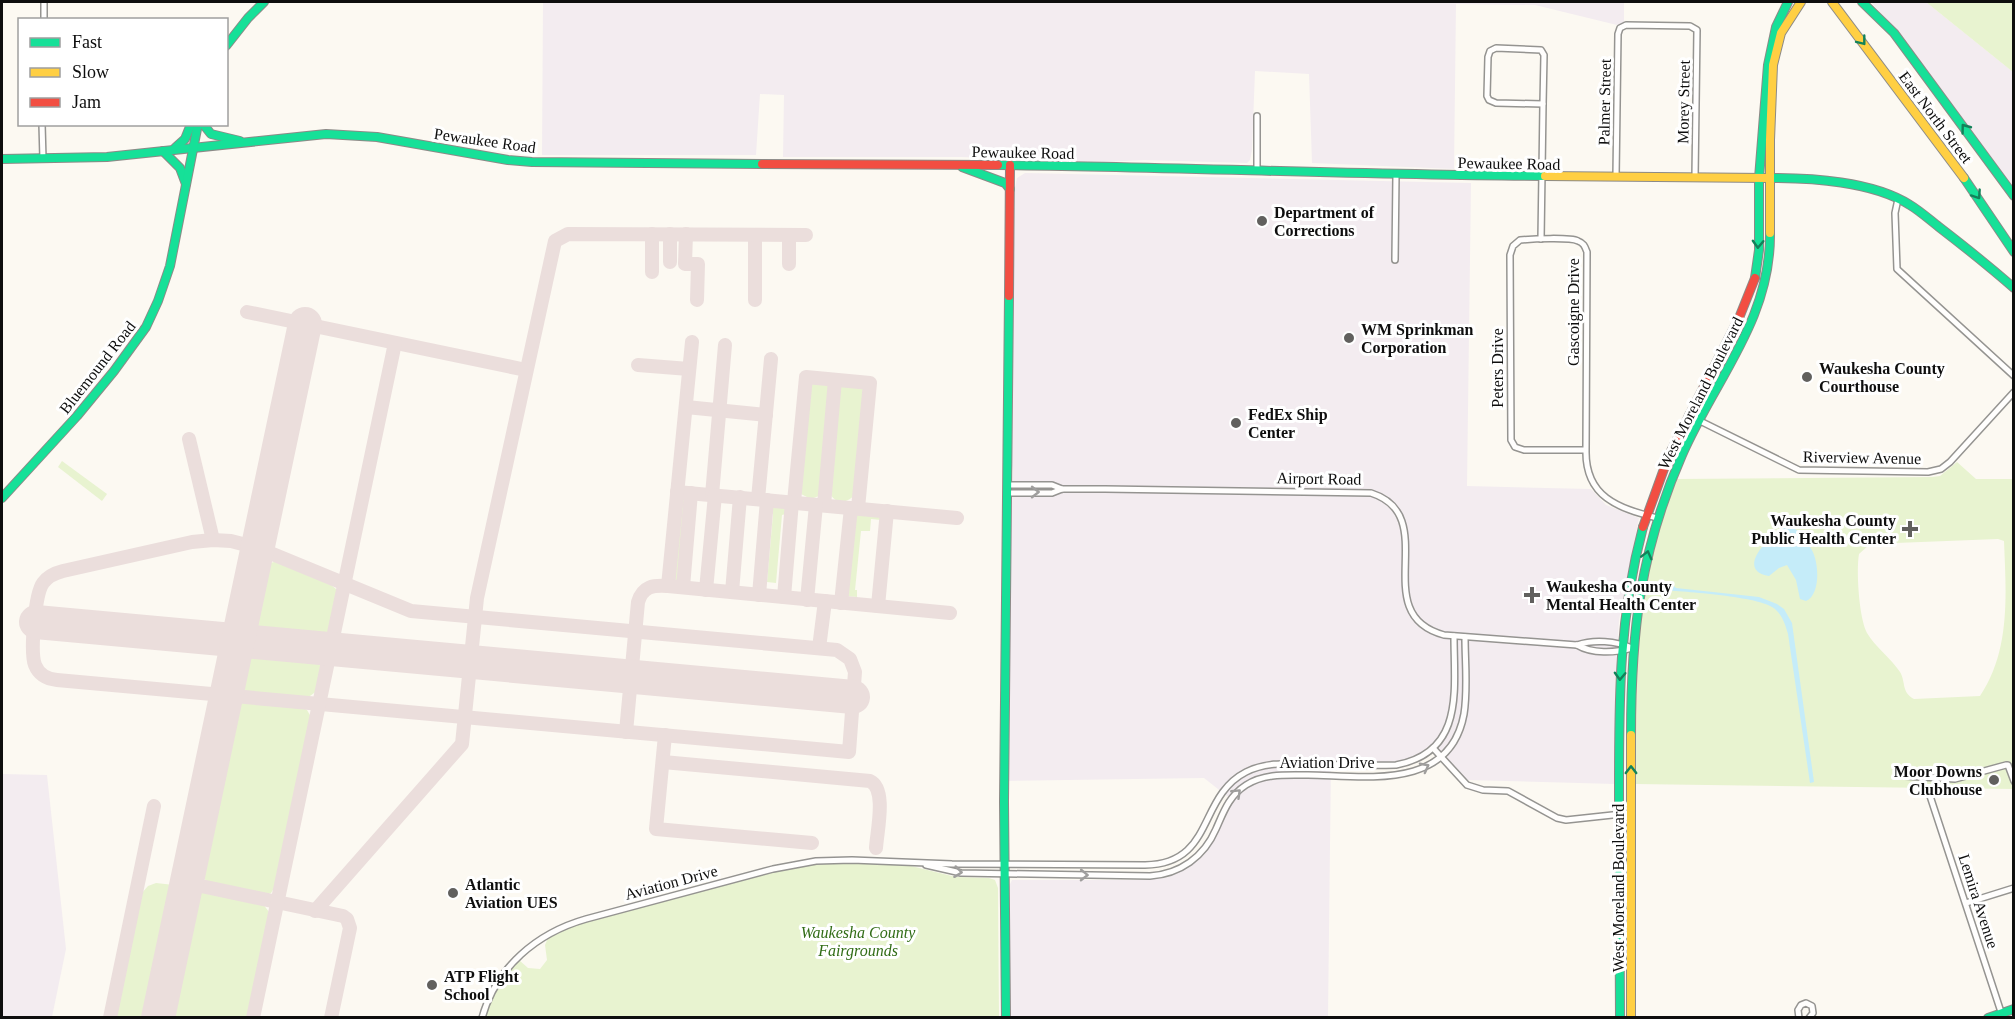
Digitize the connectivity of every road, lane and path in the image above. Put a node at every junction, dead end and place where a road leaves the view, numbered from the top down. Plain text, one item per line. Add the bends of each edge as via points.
1 (44, 2) edge
2 (264, 2) edge
3 (1788, 2) edge
4 (1801, 2) edge
5 (1832, 2) edge
6 (1862, 2) edge
7 (44, 18) edge
8 (1620, 28) joint
9 (228, 43) edge
10 (1543, 104) junction
11 (1257, 116) dead end
12 (42, 126) edge
13 (190, 126) edge
14 (198, 126) edge
15 (205, 126) edge
16 (244, 142) junction
17 (194, 148) junction
18 (166, 151) junction
19 (2, 159) edge
20 (43, 159) junction
21 (958, 165) junction
22 (1010, 165) junction
23 (1257, 170) junction
24 (1396, 174) junction
25 (1542, 177) junction
26 (1616, 177) junction
27 (1695, 177) junction
28 (1759, 178) junction
29 (1770, 178) junction
30 (187, 185) junction
31 (1010, 191) junction
32 (2013, 196) edge
33 (1898, 198) junction
34 (1759, 217) junction
35 (1770, 217) junction
36 (1541, 239) junction
37 (2013, 252) edge
38 (1395, 260) dead end
39 (1755, 277) junction
40 (1766, 280) junction
41 (2013, 288) edge
42 (2013, 376) edge
43 (2013, 392) edge
44 (1688, 415) junction
45 (1698, 420) junction
46 (1586, 450) junction
47 (1670, 454) junction
48 (1680, 458) junction
49 (1007, 489) junction
50 (2, 498) edge
51 (1646, 515) junction
52 (1657, 518) junction
53 (1626, 604) junction
54 (1636, 606) junction
55 (1454, 636) junction
56 (1465, 637) junction
57 (1621, 648) junction
58 (1632, 648) junction
59 (1454, 693) junction
60 (1465, 693) junction
61 (1619, 708) junction
62 (1631, 708) junction
63 (1434, 748) junction
64 (1440, 757) junction
65 (1304, 764) junction
66 (1334, 764) junction
67 (1304, 775) junction
68 (1334, 776) junction
69 (1905, 777) dead end
70 (2013, 781) edge
71 (1929, 793) dead end
72 (1216, 800) junction
73 (1225, 806) junction
74 (1620, 813) junction
75 (1631, 813) junction
76 (1178, 857) junction
77 (913, 862) junction
78 (1004, 864) junction
79 (1064, 864) junction
80 (1189, 864) junction
81 (1004, 875) junction
82 (1064, 875) junction
83 (1620, 878) junction
84 (1631, 878) junction
85 (2013, 888) edge
86 (1966, 903) junction
87 (1619, 931) junction
88 (1631, 931) junction
89 (1620, 993) junction
90 (1631, 993) junction
91 (2013, 1009) edge
92 (2002, 1015) edge
93 (482, 1017) edge
94 (1006, 1017) edge
95 (1620, 1017) edge
96 (1631, 1017) edge
97 (1799, 1017) edge
98 (1809, 1017) edge
99 (1988, 1017) edge

1 - 7 street
2 - 9 main road
3 - 28 main road, West Moreland Boulevard via 1777,21 1769,49
4 - 29 main road, West Moreland Boulevard via 1783,28 1774,55
5 -> 37 main road, East North Street via 1973,190
32 -> 6 main road via 1894,33
8 - 26 street, Palmer Street
8 - 27 street, Morey Street via 1696,28
10 - 10 street via 1489,100 1491,49 1541,50
10 - 25 street
11 - 23 street
12 - 20 street
13 - 18 main road via 182,143
14 - 17 main road, Bluemound Road
15 - 16 main road via 211,134
16 - 17 main road, Pewaukee Road
16 - 21 main road, Pewaukee Road via 326,134 377,137 532,162
17 - 18 main road, Pewaukee Road
17 - 30 main road, Bluemound Road
18 - 20 main road, Pewaukee Road
18 - 30 main road
19 - 20 main road, Pewaukee Road
21 - 22 main road, Pewaukee Road
21 - 31 main road via 1005,183
22 - 23 main road, Pewaukee Road
22 - 31 main road
23 - 24 main road, Pewaukee Road
24 - 25 main road, Pewaukee Road
24 - 38 street
25 - 26 main road, Pewaukee Road
25 - 36 street
26 - 27 main road, Pewaukee Road
27 - 28 main road, Pewaukee Road
28 - 29 main road, Pewaukee Road
28 - 34 main road, West Moreland Boulevard
29 - 33 main road, Pewaukee Road via 1831,181
29 - 35 main road, West Moreland Boulevard
30 - 50 main road, Bluemound Road via 164,286 146,327 77,416
31 - 49 main road
33 - 41 main road, Pewaukee Road via 1961,243
33 - 42 street via 1897,269
34 - 35 main road
34 -> 39 main road, West Moreland Boulevard
35 - 40 main road, West Moreland Boulevard
36 - 46 street, Gascoigne Drive via 1576,240 1587,252
36 - 46 street, Peters Drive via 1520,240 1511,251 1511,440 1515,447 1524,450
39 - 40 main road
39 - 44 main road, West Moreland Boulevard via 1742,314
40 - 45 main road, West Moreland Boulevard via 1756,312
43 - 45 street, Riverview Avenue via 1950,462 1928,472 1805,471
44 - 45 street, Riverview Avenue
44 - 47 main road, West Moreland Boulevard
45 - 48 main road, West Moreland Boulevard
46 - 51 street, Gascoigne Drive via 1588,471 1601,494 1618,506
47 - 48 main road
47 - 51 main road, West Moreland Boulevard
48 - 52 main road, West Moreland Boulevard
49 - 55 street, Airport Road via 1052,485 1062,489 1377,495 1393,505 1404,524 1405,594 1411,612 1429,630
49 - 78 main road
51 - 52 street, Gascoigne Drive
51 - 53 main road, West Moreland Boulevard
54 -> 52 main road, West Moreland Boulevard
53 - 54 main road
53 - 57 main road, West Moreland Boulevard
54 - 58 main road, West Moreland Boulevard
55 - 56 street, Airport Road
55 - 59 street
56 - 57 street, Airport Road via 1577,645 1586,641
56 - 60 street, Aviation Drive
57 - 58 street, Airport Road
57 -> 61 main road, West Moreland Boulevard
58 - 62 main road, West Moreland Boulevard
59 - 60 street
59 - 63 street via 1450,722
60 - 64 street, Aviation Drive via 1462,723 1454,741
61 - 62 main road
61 - 74 main road, West Moreland Boulevard
75 -> 62 main road, West Moreland Boulevard
63 - 64 street
63 - 66 street, Aviation Drive via 1415,760 1396,765
68 -> 64 street, Aviation Drive via 1408,774
64 - 74 street via 1472,788 1508,791 1557,818
65 - 66 street, Aviation Drive
65 - 67 street
65 - 72 street, Aviation Drive via 1268,765 1249,771 1234,780
66 - 68 street
67 - 68 street, Aviation Drive
73 -> 67 street, Aviation Drive via 1254,781 1278,775
69 - 70 street via 1955,779 2008,765
71 - 86 street, Lemira Avenue
72 - 73 street
72 - 76 street, Aviation Drive via 1197,841
73 - 80 street, Aviation Drive via 1209,844
74 - 75 street
74 - 83 main road, West Moreland Boulevard
75 - 84 main road, West Moreland Boulevard
76 - 79 street, Aviation Drive via 1151,865
76 - 80 street
77 - 78 street, Aviation Drive
77 -> 81 street, Aviation Drive via 955,872
77 - 93 street, Aviation Drive via 833,860 786,866 572,923 540,939 515,959 498,982
78 - 79 street, Aviation Drive
78 - 81 main road
79 - 82 street
82 -> 80 street, Aviation Drive via 1153,876
81 - 82 street, Aviation Drive
81 - 94 main road
83 - 84 main road
83 - 87 main road, West Moreland Boulevard
84 - 88 main road, West Moreland Boulevard
85 - 86 street
86 - 92 street, Lemira Avenue
87 - 88 main road
87 - 89 main road, West Moreland Boulevard
88 - 90 main road, West Moreland Boulevard
89 - 90 main road
89 - 95 main road, West Moreland Boulevard
90 - 96 main road, West Moreland Boulevard
91 - 92 main road
92 - 99 main road
97 - 98 street via 1798,1010 1806,1004 1812,1006

